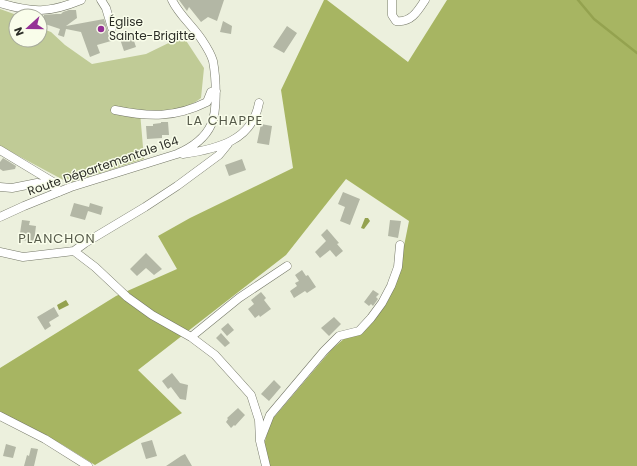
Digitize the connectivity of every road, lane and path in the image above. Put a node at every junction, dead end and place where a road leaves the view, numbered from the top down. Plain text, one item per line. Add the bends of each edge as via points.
1 (80, 0) edge
2 (102, 0) edge
3 (172, 0) edge
4 (392, 0) edge
5 (418, 0) edge
6 (425, 0) edge
7 (0, 3) edge
8 (418, 10) junction
9 (112, 28) dead end
10 (216, 91) junction
11 (259, 103) dead end
12 (115, 110) dead end
13 (228, 144) junction
14 (0, 150) edge
15 (177, 154) junction
16 (0, 187) edge
17 (58, 190) junction
18 (0, 217) edge
19 (400, 245) dead end
20 (74, 251) junction
21 (0, 252) edge
22 (287, 266) dead end
23 (191, 337) junction
24 (0, 416) edge
25 (260, 441) junction
26 (88, 466) edge
27 (266, 466) edge

1 - 7 street via 41,11
2 - 9 street
3 - 10 street, Route Départementale 164 via 201,39 212,60
4 - 8 street via 392,15 396,21 403,22
5 - 8 street
6 - 8 street
10 - 12 street via 211,92 206,102 179,113 147,114
10 - 15 street, Route Départementale 164 via 211,125 201,140 188,150
11 - 13 street via 250,126
13 - 15 street
13 - 20 street via 219,155 177,186
14 - 17 street via 54,182
15 - 17 street, Route Départementale 164
16 - 17 street via 12,188 37,183
17 - 18 street, Route Départementale 164
19 - 25 street via 398,267 391,286 372,318 358,331 339,336 324,351 270,415
20 - 21 street via 23,257
20 - 23 street via 127,297 152,315
22 - 23 street via 239,298
23 - 25 street via 215,355 250,395 259,420
24 - 26 street via 45,439
25 - 27 street

